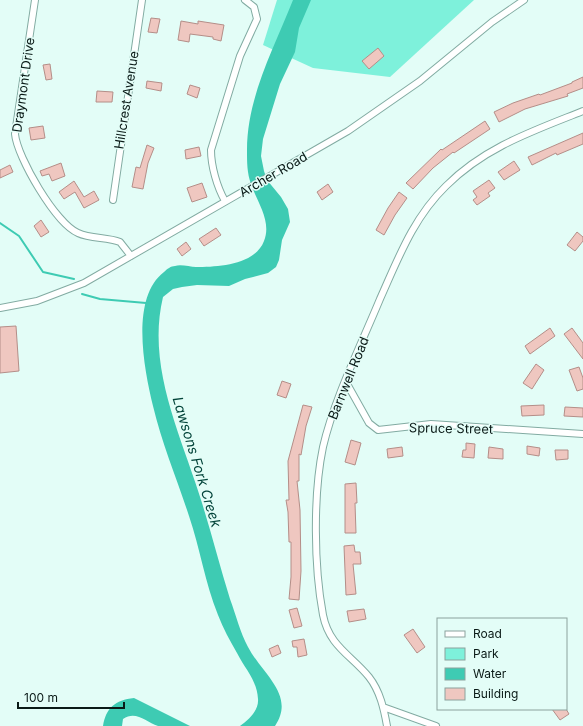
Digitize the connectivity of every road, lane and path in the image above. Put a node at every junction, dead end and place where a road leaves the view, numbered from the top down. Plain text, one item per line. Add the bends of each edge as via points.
1 (35, 0) edge
2 (142, 0) edge
3 (245, 0) edge
4 (524, 0) edge
5 (583, 111) edge
6 (113, 200) dead end
7 (225, 201) junction
8 (131, 256) junction
9 (0, 308) edge
10 (346, 382) junction
11 (583, 434) edge
12 (383, 707) junction
13 (387, 726) edge
14 (436, 726) edge

1 - 8 street, Draymont Drive via 15,134 19,151 56,215 66,226 85,236 120,242
2 - 6 street, Hillcrest Avenue
3 - 7 street via 254,7 257,19 240,56 211,150 215,175
4 - 7 street, Archer Road via 384,107 348,131
5 - 10 street, Barnwell Road via 525,133 492,150 458,175 433,200 405,244
7 - 8 street, Archer Road
8 - 9 street, Archer Road via 68,290 37,301
10 - 11 street, Spruce Street via 369,423 378,430 432,424
10 - 12 street, Barnwell Road via 320,462 317,545 322,614 332,640 369,678
12 - 13 street, Barnwell Road
12 - 14 street

